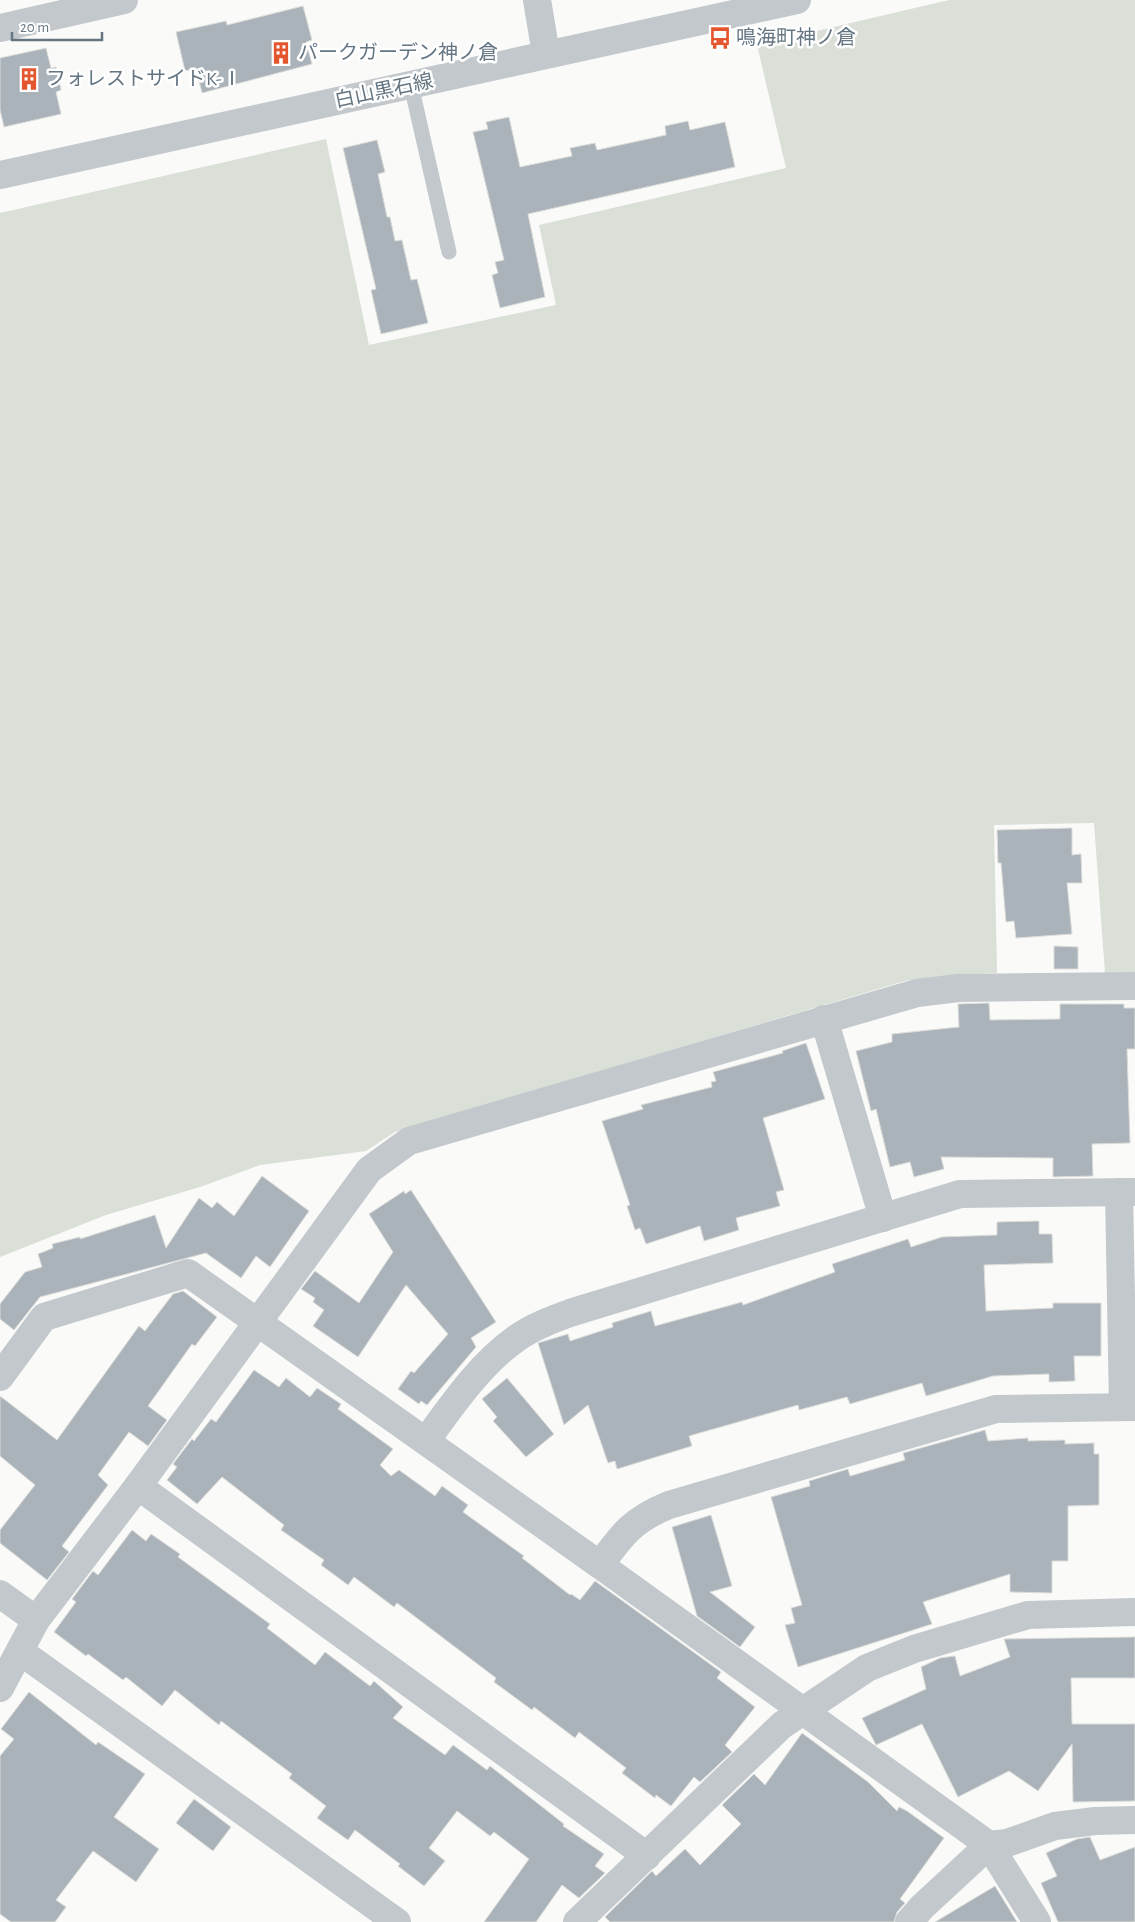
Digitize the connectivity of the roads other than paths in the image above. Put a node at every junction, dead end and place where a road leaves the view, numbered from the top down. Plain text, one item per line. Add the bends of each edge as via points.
1 (124, 0) edge
2 (537, 0) edge
3 (797, 0) edge
4 (0, 28) edge
5 (546, 54) junction
6 (412, 85) junction
7 (0, 175) edge
8 (449, 252) dead end
9 (1135, 986) edge
10 (824, 1019) junction
11 (1127, 1192) edge
12 (883, 1218) junction
13 (258, 1323) junction
14 (0, 1377) edge
15 (1129, 1407) edge
16 (426, 1441) junction
17 (138, 1486) junction
18 (600, 1564) junction
19 (0, 1594) edge
20 (1135, 1612) edge
21 (36, 1620) junction
22 (21, 1652) junction
23 (0, 1688) edge
24 (803, 1711) junction
25 (1135, 1820) edge
26 (989, 1845) junction
27 (647, 1856) junction
28 (397, 1922) edge
29 (578, 1922) edge
30 (909, 1922) edge
31 (1037, 1922) edge

1 - 4 street
2 - 5 street
3 - 5 street, 白山黒石線
5 - 6 street, 白山黒石線
6 - 7 street, 白山黒石線
6 - 8 lane
9 - 10 street via 958,988 917,993
10 - 12 street
10 - 13 street via 409,1141 369,1170
11 - 12 street via 960,1194
11 - 15 street
12 - 16 street via 573,1312 540,1325 492,1358
13 - 14 street via 188,1273 44,1317
13 - 16 street
13 - 17 street
15 - 18 street via 996,1409 670,1504 637,1520
16 - 18 street
17 - 21 street
17 - 27 street
18 - 24 street
19 - 21 street
20 - 24 street via 1028,1615 923,1646 867,1668
21 - 22 street
22 - 23 street
22 - 28 street
24 - 26 street
24 - 27 street via 782,1725
25 - 26 street via 1055,1826 1007,1843
26 - 30 street
26 - 31 street
27 - 29 street

